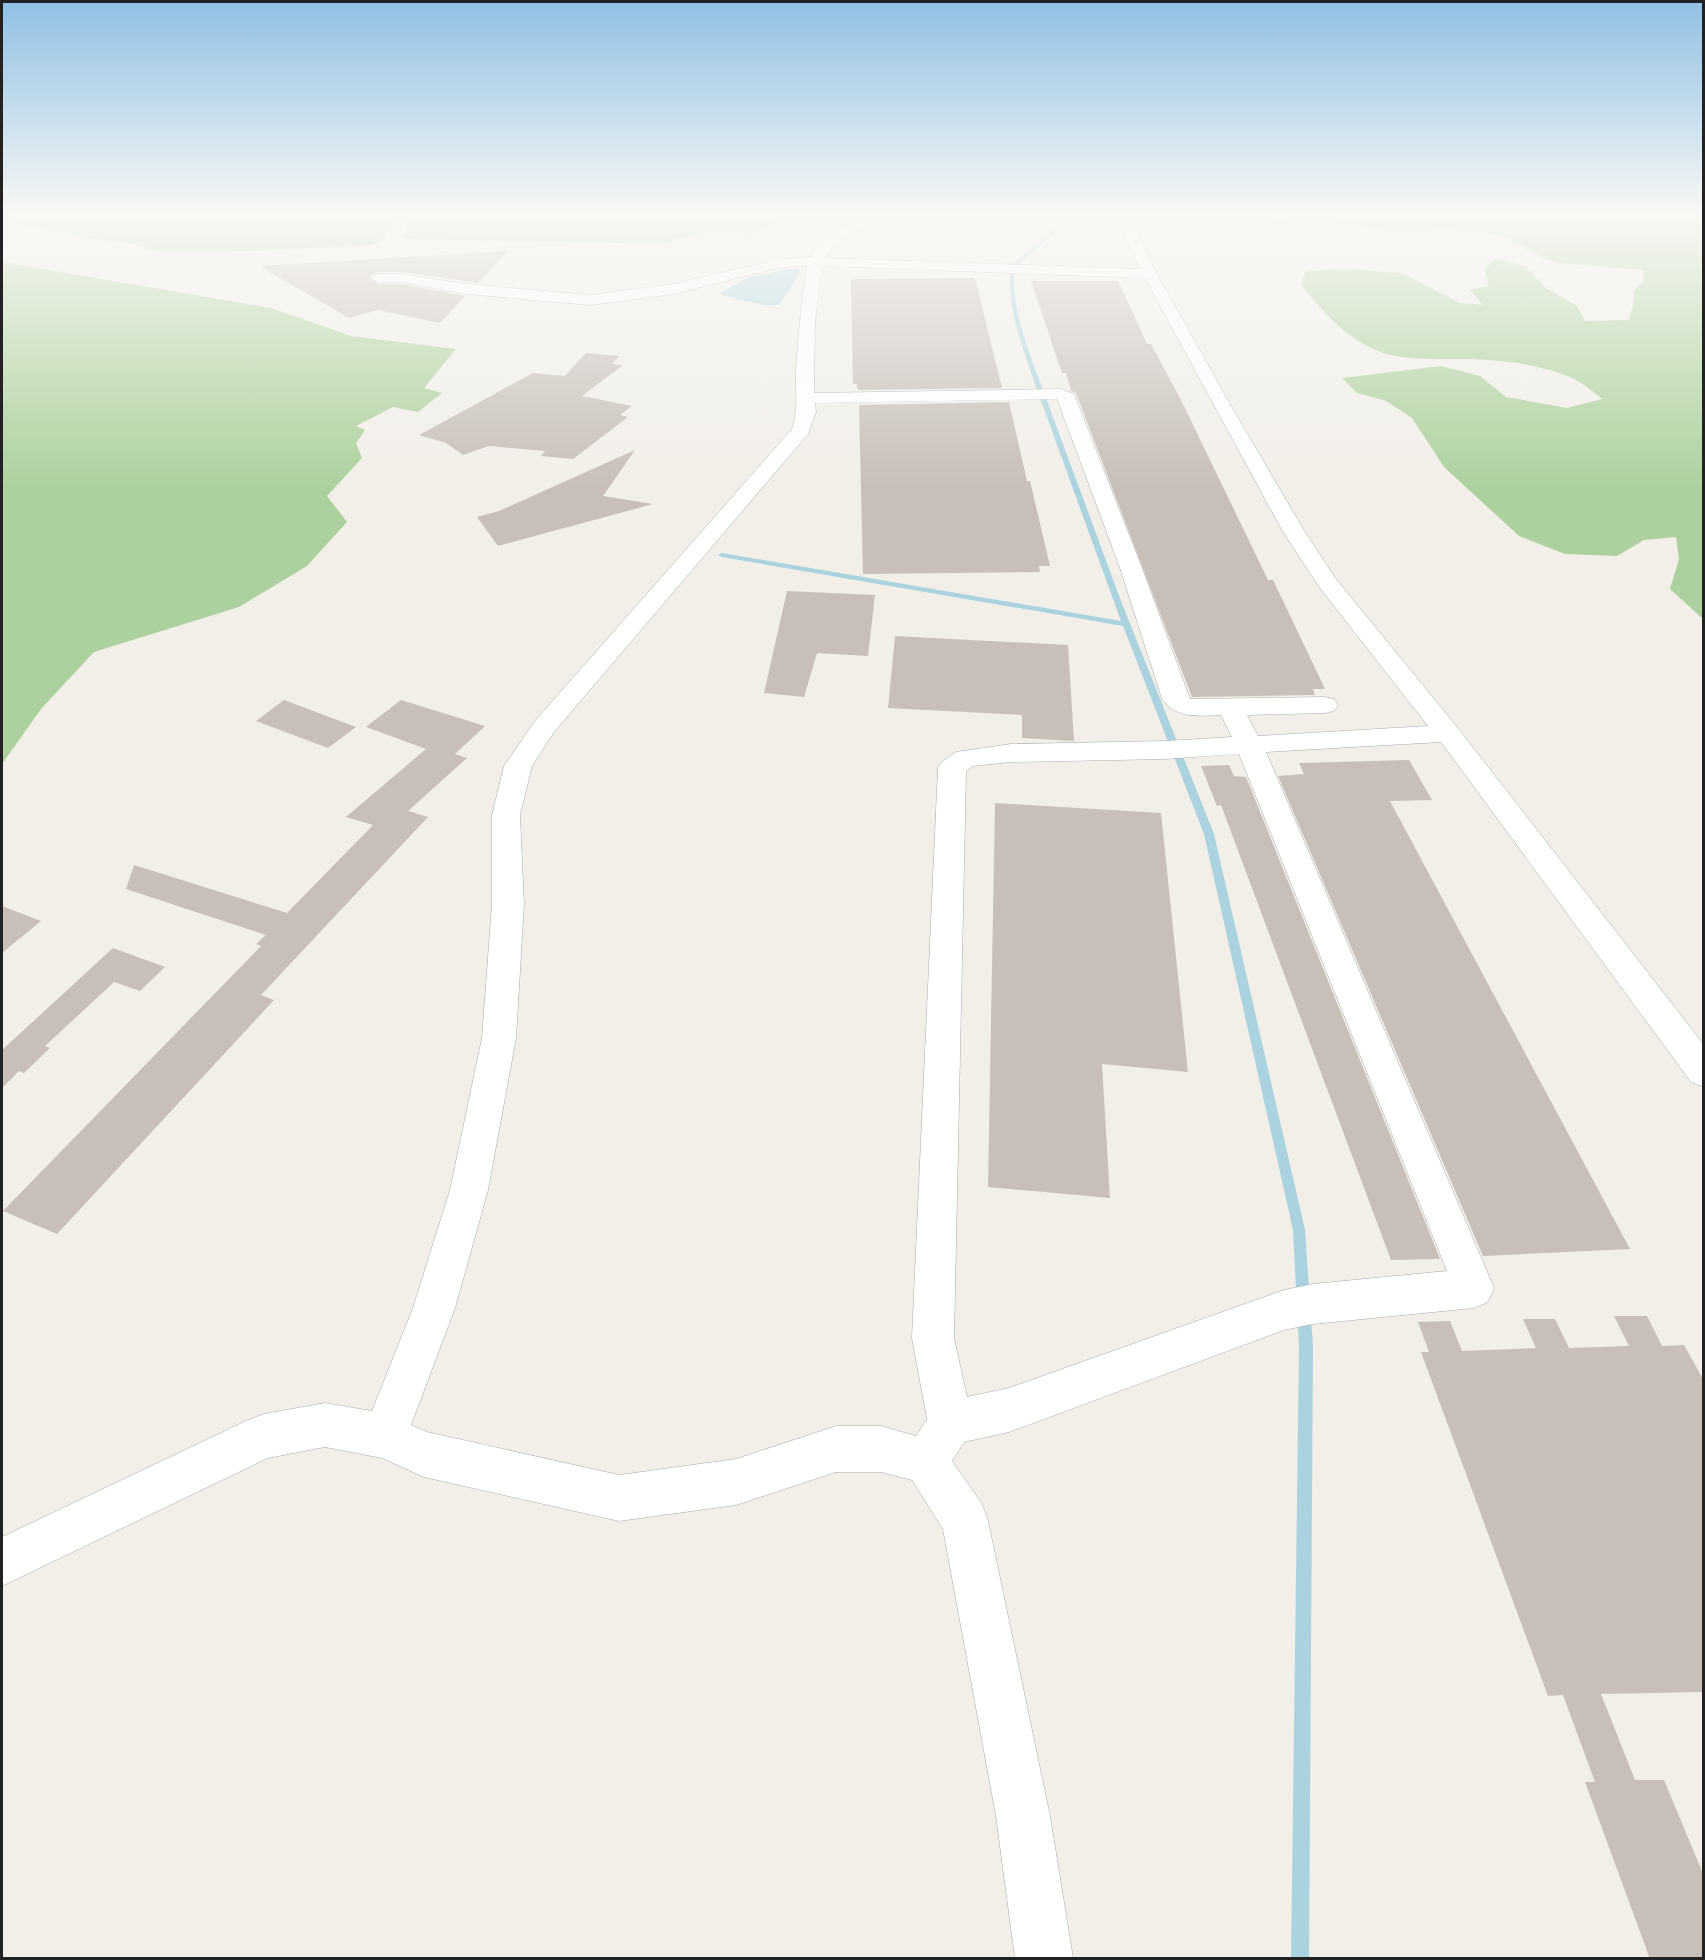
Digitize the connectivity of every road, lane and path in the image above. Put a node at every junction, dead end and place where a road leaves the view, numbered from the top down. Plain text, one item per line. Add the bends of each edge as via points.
1 (810, 303) edge
2 (1166, 303) edge
3 (806, 399) junction
4 (1325, 705) dead end
5 (1231, 708) junction
6 (1448, 733) junction
7 (1249, 745) junction
8 (1704, 1072) edge
9 (385, 1436) junction
10 (938, 1442) junction
11 (2, 1562) edge
12 (1044, 1959) edge

1 - 3 street
2 - 6 street via 1294,532 1328,583
3 - 5 street via 1061,394 1068,398 1175,699 1194,708
3 - 9 street via 807,412 801,430 544,727 518,766 506,815 508,904 499,1038 469,1190 434,1308
4 - 5 street
5 - 7 street
6 - 7 street
6 - 8 street
7 - 10 street via 1011,753 966,758 952,768 933,1338
7 - 10 street via 1474,1288 1299,1307 1009,1410
9 - 10 street via 424,1454 619,1498 736,1482 836,1449 881,1449
9 - 11 street via 325,1425 264,1436
10 - 12 street via 965,1521 1023,1816

